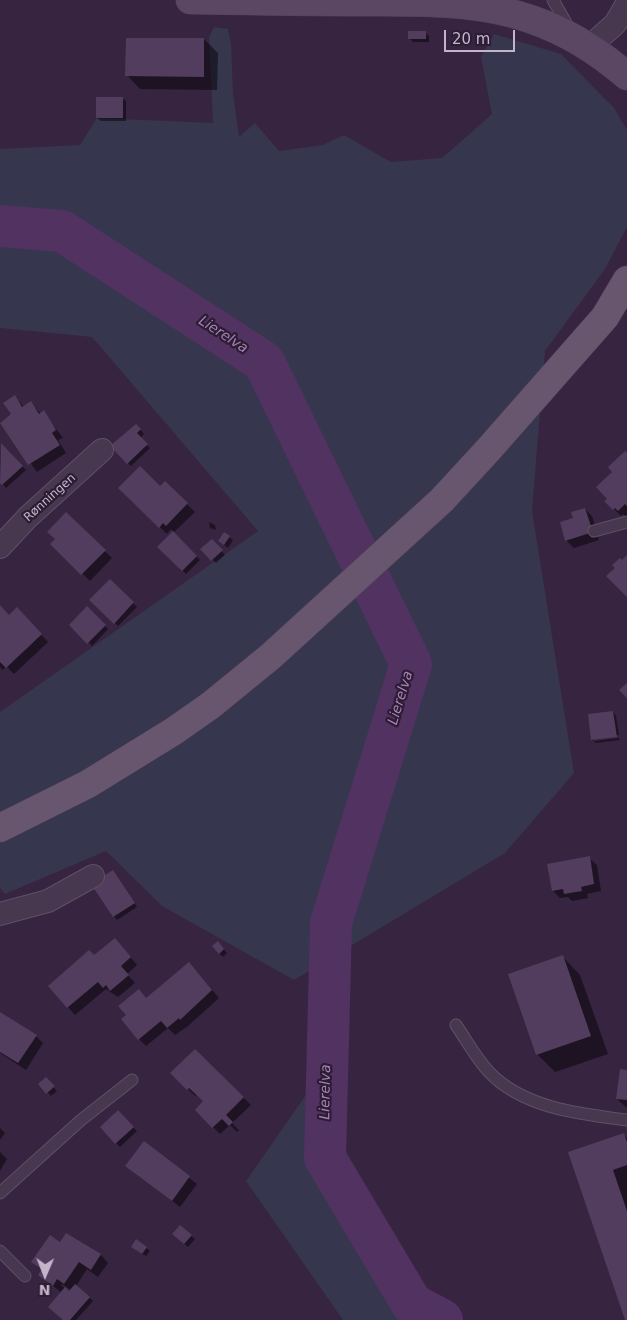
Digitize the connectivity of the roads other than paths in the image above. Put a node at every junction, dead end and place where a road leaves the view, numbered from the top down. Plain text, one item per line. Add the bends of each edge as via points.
1 (190, 0) edge
2 (216, 0) edge
3 (553, 0) edge
4 (444, 2) edge
5 (626, 6) edge
6 (581, 43) junction
7 (627, 76) edge
8 (627, 280) edge
9 (616, 310) edge
10 (102, 450) dead end
11 (627, 522) edge
12 (594, 531) dead end
13 (0, 547) edge
14 (0, 828) edge
15 (93, 876) dead end
16 (0, 914) edge
17 (456, 1025) dead end
18 (132, 1080) dead end
19 (627, 1120) edge
20 (0, 1193) edge
21 (0, 1251) edge
22 (25, 1276) dead end

1 - 2 street
2 - 4 street
3 - 6 lane
4 - 6 street via 520,16
5 - 6 street via 615,24
6 - 7 street
8 - 9 main road
9 - 14 main road via 489,450 420,520 289,640 174,731 88,784
10 - 13 street, Rønningen
11 - 12 lane
15 - 16 street via 48,901
17 - 19 lane via 489,1072 517,1094 552,1106
18 - 20 lane via 81,1120
21 - 22 lane

